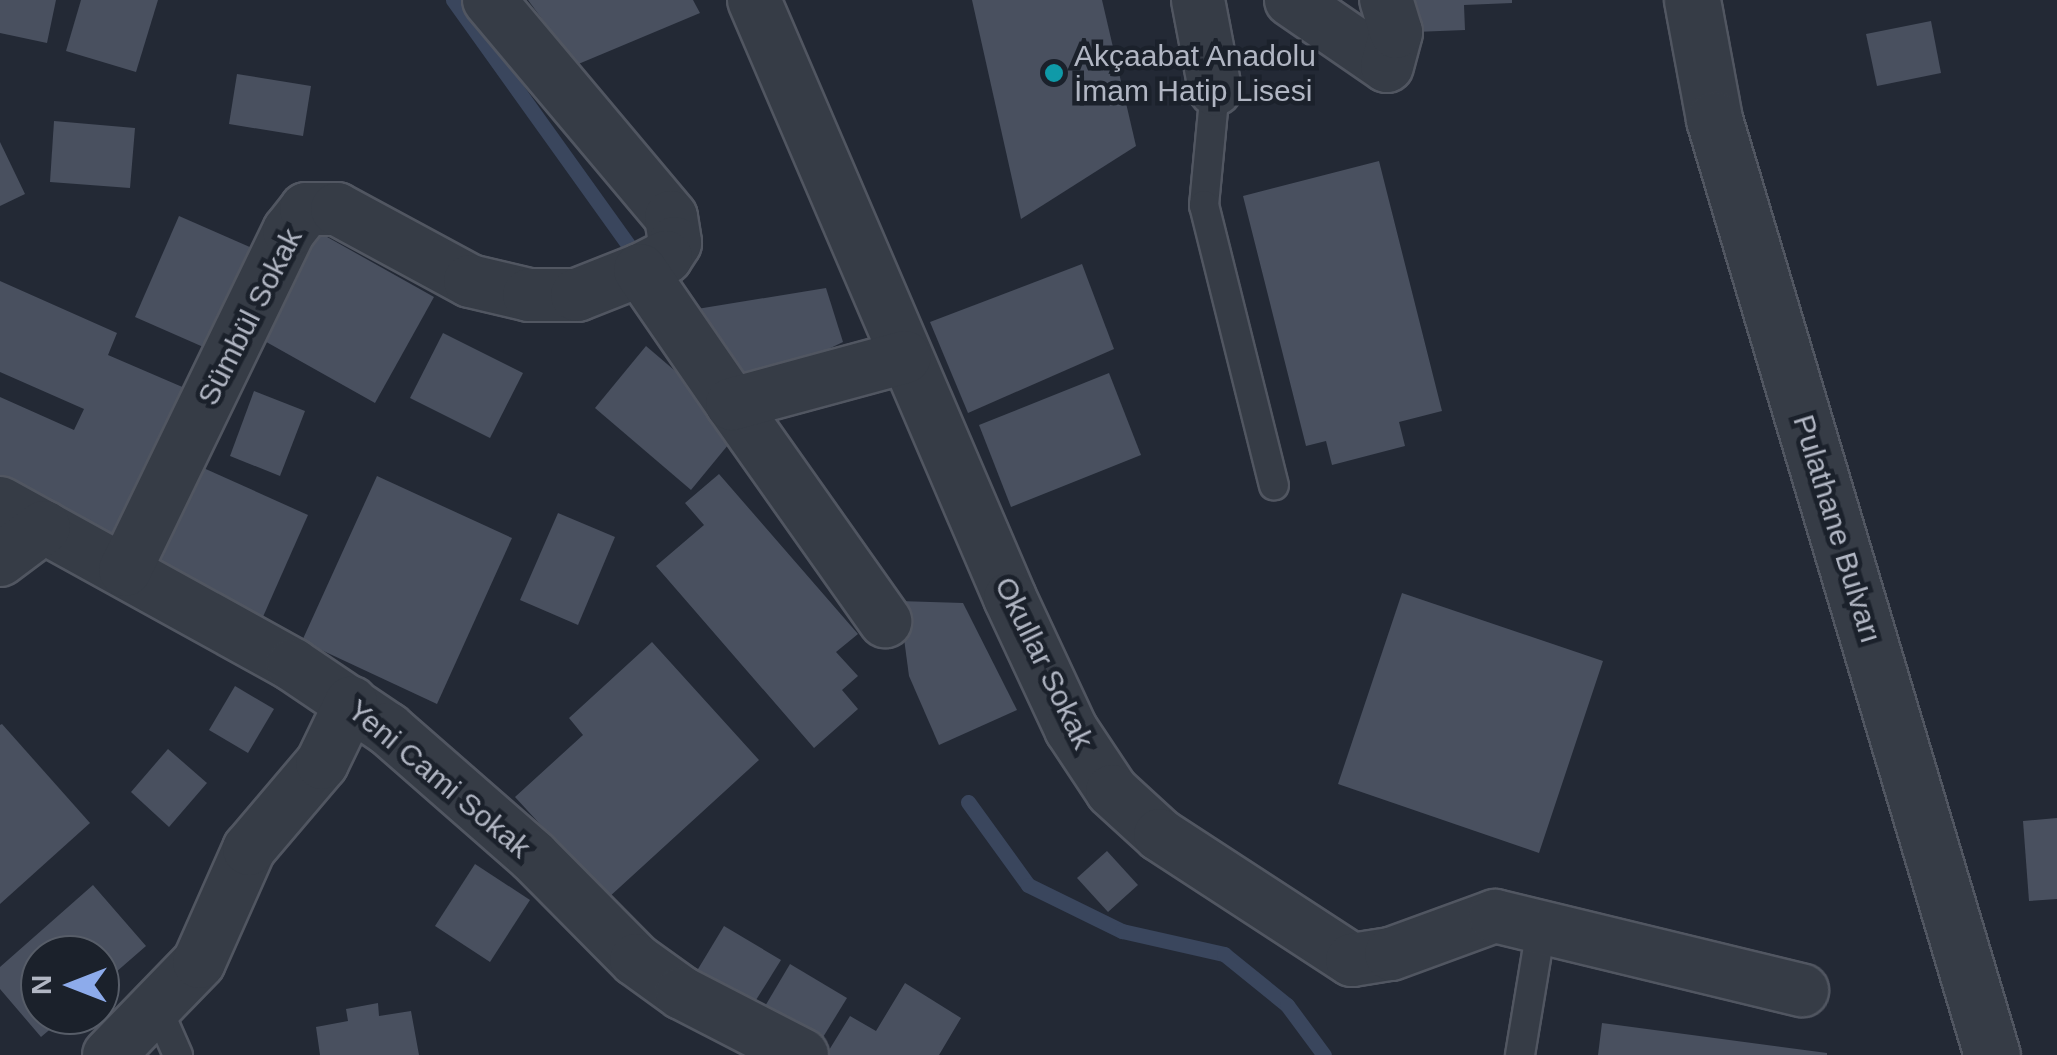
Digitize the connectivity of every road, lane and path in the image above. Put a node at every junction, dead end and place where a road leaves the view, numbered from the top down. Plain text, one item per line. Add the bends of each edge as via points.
1 (489, 0) edge
2 (754, 0) edge
3 (1198, 0) edge
4 (1290, 0) edge
5 (1386, 0) edge
6 (1692, 0) edge
7 (1214, 89) joint
8 (653, 264) junction
9 (905, 356) junction
10 (732, 404) junction
11 (1274, 485) dead end
12 (22, 515) edge
13 (0, 560) edge
14 (125, 570) junction
15 (886, 621) dead end
16 (351, 703) junction
17 (1541, 928) junction
18 (1802, 990) dead end
19 (156, 1005) junction
20 (108, 1055) edge
21 (178, 1055) edge
22 (802, 1055) edge
23 (1520, 1055) edge
24 (1992, 1055) edge

1 - 8 street via 671,217 675,243
2 - 9 street, Okullar Sokak
3 - 7 street
4 - 5 street via 1386,66 1396,32
6 - 24 street, Pulathane Bulvarı via 1714,119
7 - 11 lane via 1204,205
8 - 10 street
8 - 14 street, Sümbül Sokak via 577,294 529,294 470,282 337,209 306,209 288,231
9 - 10 street
9 - 17 street, Okullar Sokak via 1071,729 1112,790 1160,835 1352,960 1405,949 1494,916
10 - 15 street
12 - 13 street
12 - 14 street, Yeni Cami Sokak
14 - 16 street, Yeni Cami Sokak
16 - 19 street via 322,763 249,850 198,962
16 - 22 street, Yeni Cami Sokak via 452,782 636,960 682,993
17 - 18 street, Okullar Sokak
17 - 23 lane
19 - 20 street
19 - 21 lane

